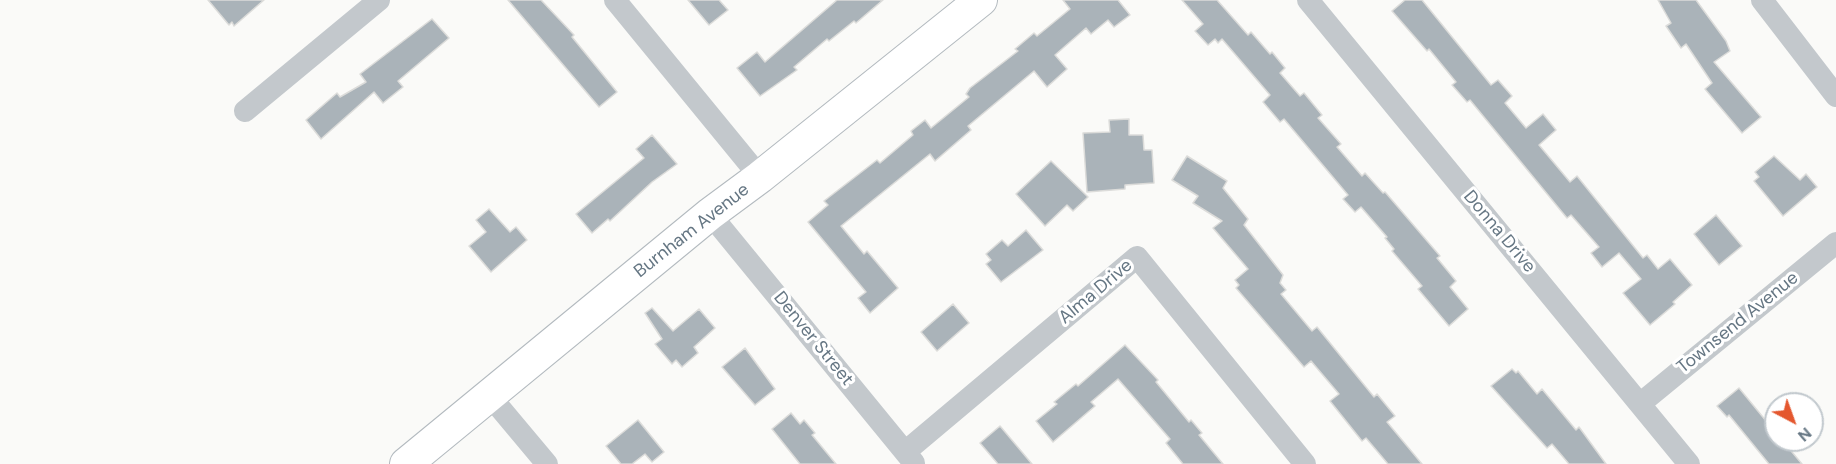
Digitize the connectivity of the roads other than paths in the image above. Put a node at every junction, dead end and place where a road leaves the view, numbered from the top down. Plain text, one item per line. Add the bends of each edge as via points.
1 (379, 0) edge
2 (615, 0) edge
3 (981, 0) edge
4 (1308, 0) edge
5 (1762, 0) edge
6 (1836, 96) edge
7 (245, 111) dead end
8 (760, 177) junction
9 (710, 214) junction
10 (1836, 243) edge
11 (490, 396) junction
12 (1641, 403) junction
13 (910, 458) edge
14 (406, 464) edge
15 (547, 464) edge
16 (1305, 464) edge
17 (1689, 464) edge

1 - 7 street
2 - 8 street
3 - 8 street, Burnham Avenue
4 - 12 street, Donna Drive
5 - 6 street
8 - 9 street, Burnham Avenue
9 - 11 street, Burnham Avenue
9 - 13 street, Denver Street
10 - 12 street, Townsend Avenue
11 - 14 street, Burnham Avenue
11 - 15 street
12 - 17 street, Donna Drive
13 - 16 street, Alma Drive via 1137,257

